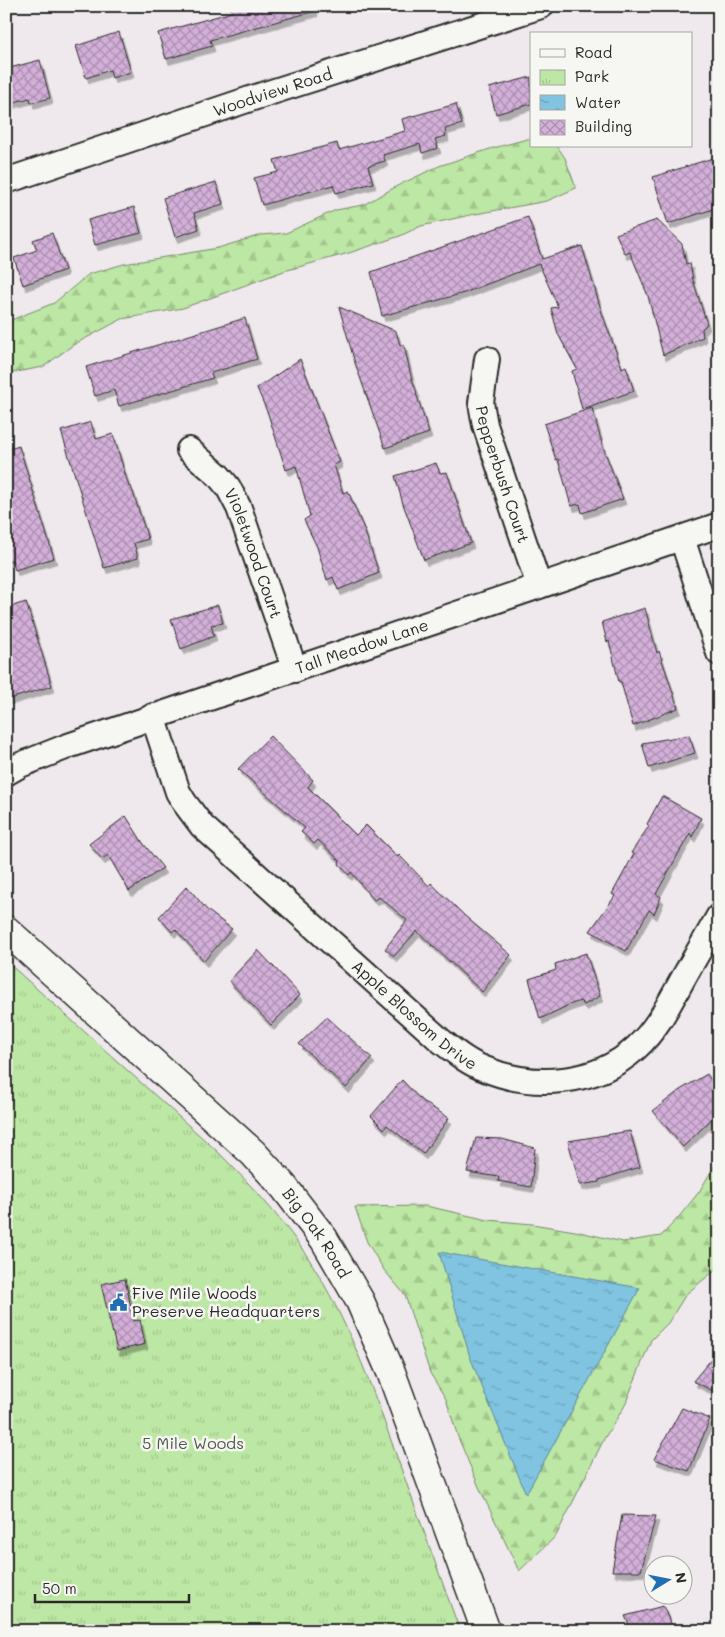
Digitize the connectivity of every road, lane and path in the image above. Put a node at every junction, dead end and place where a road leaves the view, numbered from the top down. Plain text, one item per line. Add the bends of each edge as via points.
1 (541, 6) edge
2 (6, 181) edge
3 (487, 359) dead end
4 (189, 450) dead end
5 (719, 525) edge
6 (682, 538) junction
7 (540, 586) junction
8 (719, 653) edge
9 (295, 670) junction
10 (153, 716) junction
11 (6, 773) edge
12 (719, 916) edge
13 (6, 930) edge
14 (486, 1631) edge

1 - 2 street, Woodview Road
3 - 7 street, Pepperbush Court via 481,403 485,425
4 - 9 street, Violetwood Court via 218,475 239,508
5 - 6 street, Tall Meadow Lane
6 - 7 street, Tall Meadow Lane
6 - 8 street
7 - 9 street, Tall Meadow Lane
9 - 10 street, Tall Meadow Lane
10 - 11 street, Tall Meadow Lane via 68,746
10 - 12 street, Apple Blossom Drive via 178,792 202,826 440,1040 484,1069 538,1082 590,1073 622,1059 636,1048 659,1020
13 - 14 street, Big Oak Road via 253,1153 324,1239 360,1302 391,1372

